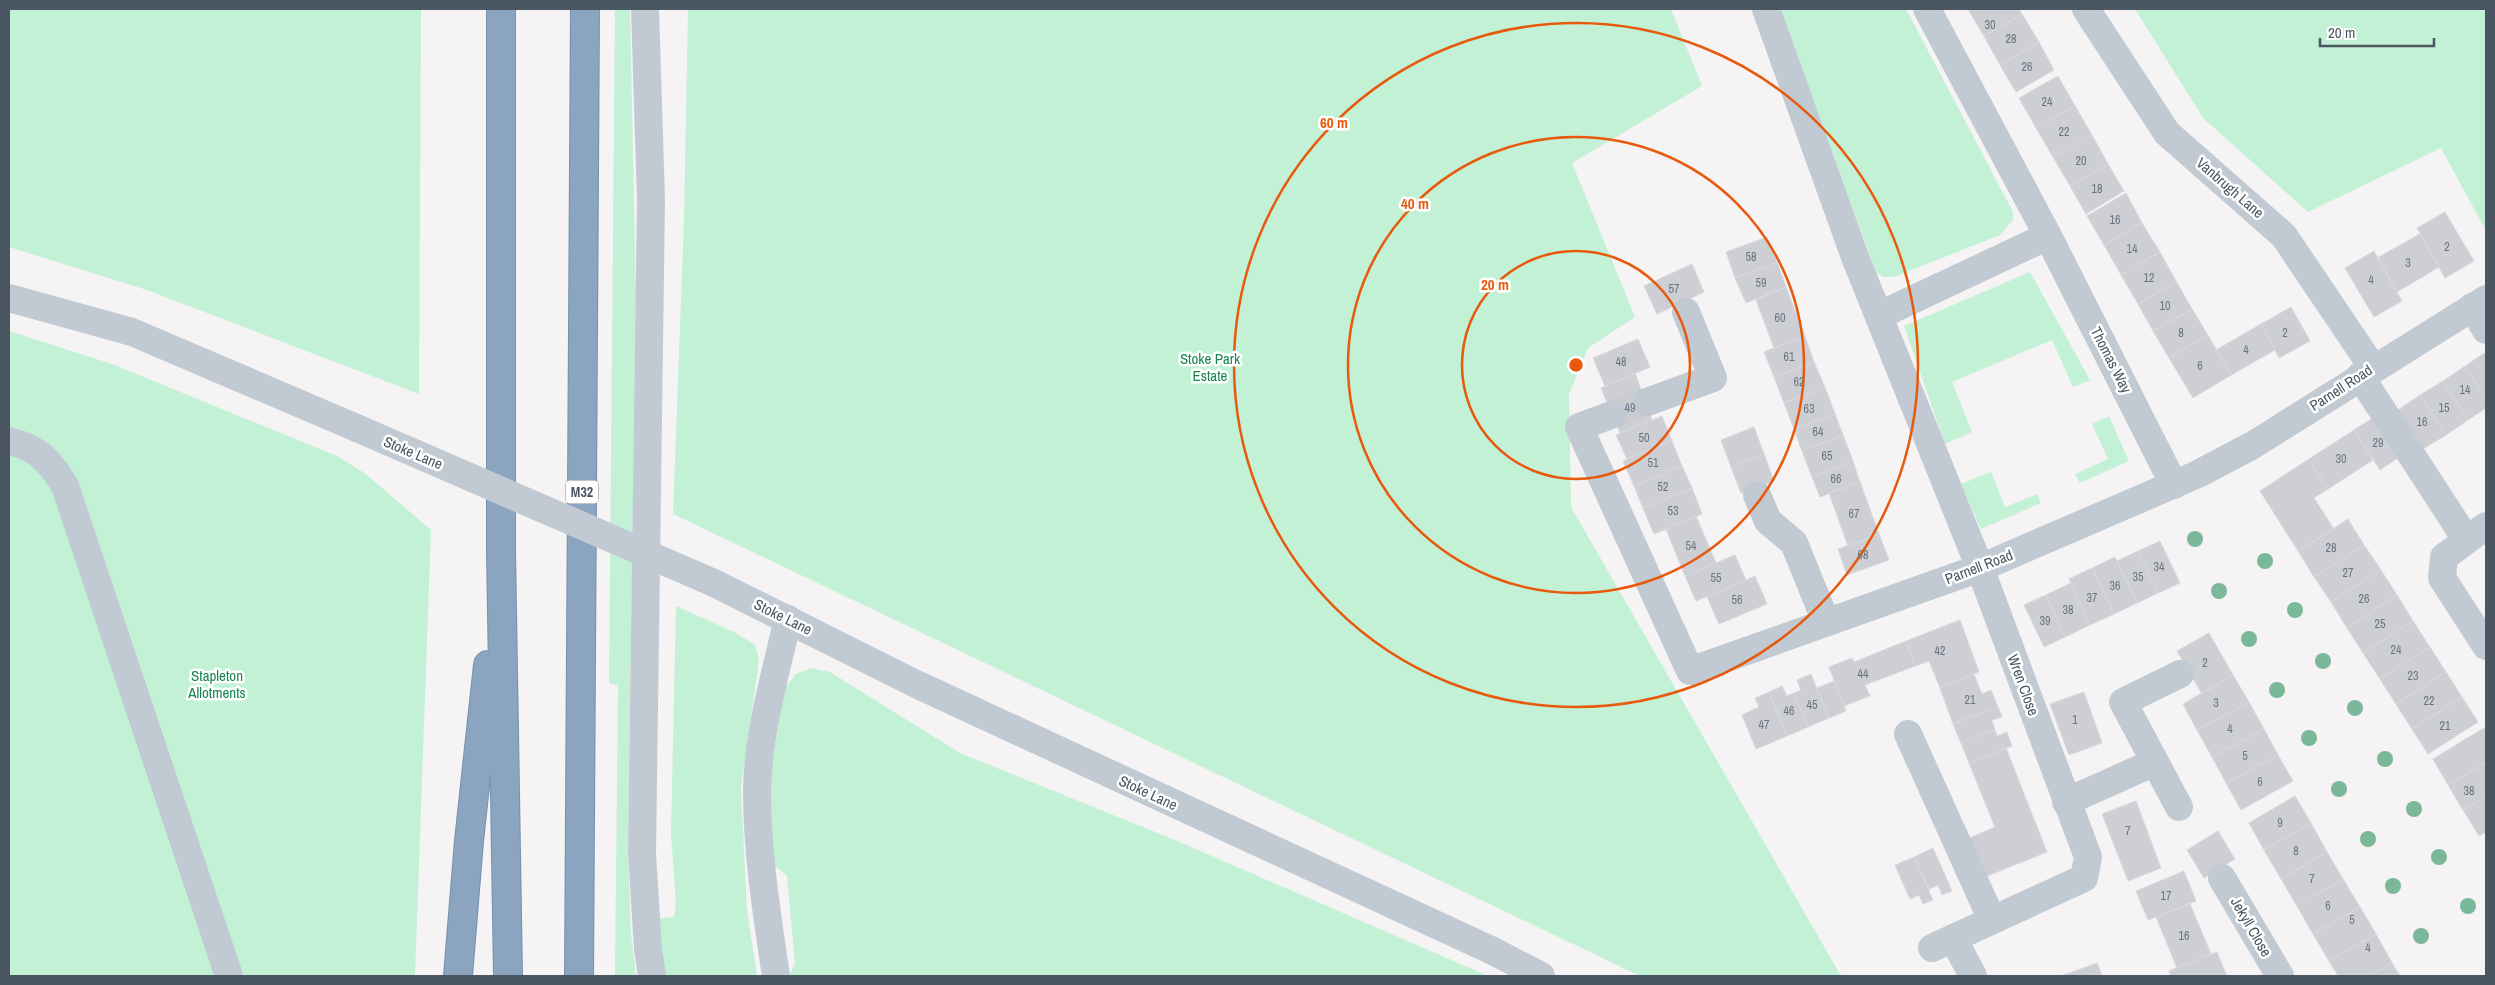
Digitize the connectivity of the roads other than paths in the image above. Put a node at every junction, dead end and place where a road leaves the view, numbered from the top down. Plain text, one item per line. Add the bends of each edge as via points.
1 (500, 9) edge
2 (585, 9) edge
3 (645, 9) edge
4 (1766, 9) edge
5 (1928, 9) edge
6 (2086, 9) edge
7 (2048, 236) junction
8 (9, 298) edge
9 (1686, 312) dead end
10 (2482, 312) edge
11 (1880, 315) junction
12 (2367, 372) junction
13 (1647, 402) tunnel mouth
14 (1614, 414) tunnel mouth
15 (9, 441) edge
16 (2174, 485) junction
17 (1757, 495) dead end
18 (2476, 532) edge
19 (501, 550) junction
20 (1980, 568) junction
21 (788, 619) junction
22 (1826, 622) junction
23 (2486, 646) edge
24 (2180, 674) dead end
25 (1908, 734) dead end
26 (2155, 762) junction
27 (2066, 802) junction
28 (2179, 807) dead end
29 (2222, 878) dead end
30 (1992, 920) junction
31 (229, 976) edge
32 (458, 976) edge
33 (508, 976) edge
34 (578, 976) edge
35 (652, 976) edge
36 (776, 976) edge
37 (1541, 976) edge
38 (1972, 976) edge
39 (2280, 976) edge

1 - 19 highway
2 - 34 highway, M32
3 - 35 street via 651,200 642,853
4 - 11 street via 1855,257
5 - 7 street, Thomas Way
6 - 12 street, Vanbrugh Lane via 2167,133 2284,236
7 - 11 street
7 - 16 street, Thomas Way
8 - 21 street, Stoke Lane, bridge via 132,332 714,583
9 - 13 street via 1713,378
10 - 12 street, Parnell Road
11 - 20 street
12 - 16 street, Parnell Road via 2253,445
12 - 18 street, Vanbrugh Lane
14 - 22 street, Parnell Road via 1580,427 1690,671
15 - 31 street via 28,446 43,457 65,486
16 - 20 street, Parnell Road
17 - 22 street via 1768,521 1794,542
18 - 23 street via 2444,557 2442,578
19 - 32 highway via 469,841
19 - 33 highway
20 - 22 street, Parnell Road
20 - 27 street, Wren Close
21 - 36 street via 764,727 757,789 759,846
21 - 37 street, Stoke Lane via 925,688
24 - 26 street via 2123,702
25 - 30 street
26 - 27 street
26 - 28 street
27 - 30 street, Wren Close via 2088,858 2084,878
29 - 39 street, Jekyll Close
30 - 38 street, Wren Close via 1942,943

